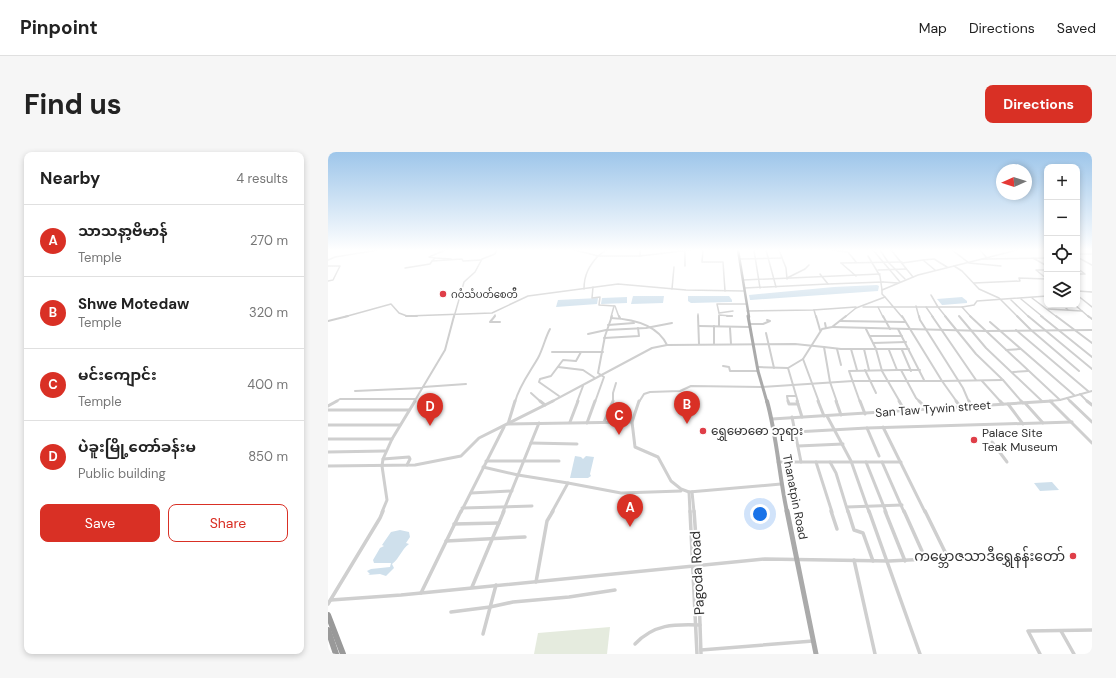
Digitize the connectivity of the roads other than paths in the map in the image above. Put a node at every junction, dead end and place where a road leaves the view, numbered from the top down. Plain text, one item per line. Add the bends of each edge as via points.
1 (336, 273) edge
2 (473, 273) edge
3 (586, 273) edge
4 (673, 273) edge
5 (724, 273) edge
6 (742, 273) edge
7 (757, 273) edge
8 (771, 273) edge
9 (786, 273) edge
10 (797, 273) edge
11 (853, 273) edge
12 (891, 273) edge
13 (898, 273) edge
14 (910, 273) edge
15 (924, 273) edge
16 (963, 273) edge
17 (1041, 273) edge
18 (820, 274) dead end
19 (880, 274) joint
20 (856, 276) junction
21 (1044, 276) edge
22 (913, 277) junction
23 (822, 278) junction
24 (787, 279) junction
25 (1044, 279) edge
26 (743, 280) junction
27 (758, 280) junction
28 (773, 280) junction
29 (905, 280) junction
30 (328, 281) edge
31 (883, 282) junction
32 (899, 282) junction
33 (974, 283) junction
34 (828, 284) junction
35 (593, 287) junction
36 (776, 287) junction
37 (760, 288) junction
38 (584, 289) junction
39 (672, 289) junction
40 (744, 289) junction
41 (882, 290) junction
42 (725, 291) junction
43 (1080, 291) edge
44 (1091, 292) edge
45 (931, 295) dead end
46 (1044, 296) edge
47 (885, 297) junction
48 (999, 298) junction
49 (1032, 298) junction
50 (1080, 298) edge
51 (1010, 299) junction
52 (1020, 299) junction
53 (746, 304) junction
54 (614, 306) junction
55 (878, 306) junction
56 (895, 306) junction
57 (916, 306) junction
58 (926, 306) junction
59 (863, 307) junction
60 (938, 307) junction
61 (962, 308) junction
62 (1067, 308) edge
63 (1078, 308) edge
64 (1092, 308) edge
65 (1047, 309) junction
66 (814, 310) junction
67 (1069, 310) junction
68 (732, 311) dead end
69 (747, 311) junction
70 (1082, 311) junction
71 (494, 314) junction
72 (698, 314) dead end
73 (719, 314) junction
74 (453, 315) junction
75 (732, 316) dead end
76 (959, 316) dead end
77 (612, 318) junction
78 (620, 318) junction
79 (1092, 319) edge
80 (768, 320) dead end
81 (328, 321) edge
82 (840, 321) junction
83 (500, 322) dead end
84 (886, 322) junction
85 (906, 322) junction
86 (990, 322) dead end
87 (637, 323) junction
88 (672, 323) dead end
89 (825, 323) dead end
90 (608, 325) junction
91 (699, 326) junction
92 (714, 326) junction
93 (719, 326) junction
94 (749, 326) junction
95 (649, 327) junction
96 (832, 327) junction
97 (638, 328) junction
98 (730, 328) junction
99 (826, 328) junction
100 (550, 329) dead end
101 (866, 329) junction
102 (890, 329) junction
103 (898, 329) junction
104 (607, 330) junction
105 (821, 330) junction
106 (911, 330) junction
107 (927, 330) junction
108 (941, 330) junction
109 (956, 330) junction
110 (1016, 330) junction
111 (1031, 330) junction
112 (1044, 330) junction
113 (1058, 330) junction
114 (1092, 330) edge
115 (971, 331) junction
116 (985, 331) junction
117 (1000, 331) junction
118 (1075, 331) junction
119 (766, 333) dead end
120 (588, 334) dead end
121 (870, 336) junction
122 (902, 336) junction
123 (604, 338) junction
124 (873, 342) junction
125 (906, 342) junction
126 (1092, 343) edge
127 (699, 344) junction
128 (714, 344) junction
129 (731, 344) junction
130 (753, 344) junction
131 (768, 344) junction
132 (667, 345) junction
133 (812, 346) junction
134 (824, 347) junction
135 (837, 349) junction
136 (851, 349) junction
137 (864, 349) junction
138 (876, 349) junction
139 (909, 349) junction
140 (1021, 349) junction
141 (889, 350) junction
142 (902, 350) junction
143 (1006, 350) junction
144 (552, 352) dead end
145 (581, 352) junction
146 (603, 352) junction
147 (1092, 356) edge
148 (803, 359) junction
149 (841, 365) dead end
150 (723, 366) dead end
151 (558, 367) junction
152 (774, 368) junction
153 (788, 368) junction
154 (758, 369) junction
155 (1092, 369) edge
156 (857, 370) junction
157 (867, 370) junction
158 (897, 370) junction
159 (901, 370) junction
160 (920, 370) junction
161 (882, 371) junction
162 (911, 371) junction
163 (1028, 371) junction
164 (1079, 371) dead end
165 (1012, 372) junction
166 (602, 375) junction
167 (594, 378) junction
168 (924, 380) junction
169 (976, 380) junction
170 (982, 380) junction
171 (1003, 380) junction
172 (853, 381) junction
173 (942, 381) junction
174 (959, 381) junction
175 (830, 382) junction
176 (871, 382) junction
177 (889, 382) junction
178 (908, 382) junction
179 (616, 383) dead end
180 (811, 383) junction
181 (466, 384) dead end
182 (792, 384) junction
183 (583, 386) junction
184 (422, 387) junction
185 (762, 387) junction
186 (355, 391) dead end
187 (1090, 391) edge
188 (531, 393) dead end
189 (876, 393) dead end
190 (1080, 394) junction
191 (796, 396) junction
192 (1075, 396) junction
193 (559, 397) junction
194 (1067, 398) junction
195 (415, 399) junction
196 (1060, 400) junction
197 (1050, 401) junction
198 (1042, 402) junction
199 (1024, 403) junction
200 (798, 404) junction
201 (1003, 404) junction
202 (1007, 404) junction
203 (545, 405) junction
204 (1092, 405) edge
205 (328, 406) edge
206 (971, 406) junction
207 (961, 407) junction
208 (927, 409) junction
209 (328, 410) edge
210 (409, 410) junction
211 (905, 411) junction
212 (865, 414) junction
213 (841, 415) junction
214 (825, 416) junction
215 (802, 417) junction
216 (792, 418) junction
217 (772, 419) junction
218 (570, 422) junction
219 (587, 422) junction
220 (604, 422) junction
221 (632, 422) junction
222 (1072, 422) junction
223 (1092, 422) edge
224 (539, 423) junction
225 (1044, 423) junction
226 (508, 424) junction
227 (1023, 424) junction
228 (328, 425) edge
229 (400, 425) junction
230 (505, 426) junction
231 (883, 427) junction
232 (867, 428) junction
233 (833, 430) junction
234 (795, 432) junction
235 (328, 439) edge
236 (392, 439) junction
237 (992, 442) dead end
238 (531, 443) junction
239 (1092, 443) edge
240 (577, 444) dead end
241 (844, 444) junction
242 (798, 446) junction
243 (386, 451) junction
244 (328, 452) edge
245 (879, 456) dead end
246 (382, 459) junction
247 (524, 460) junction
248 (559, 460) dead end
249 (486, 461) junction
250 (830, 461) junction
251 (851, 461) junction
252 (778, 462) junction
253 (801, 462) junction
254 (816, 462) junction
255 (866, 462) junction
256 (882, 462) junction
257 (901, 462) junction
258 (1007, 462) dead end
259 (328, 466) edge
260 (382, 466) junction
261 (406, 466) junction
262 (483, 466) junction
263 (518, 475) junction
264 (568, 483) junction
265 (782, 484) junction
266 (682, 490) junction
267 (512, 491) junction
268 (691, 492) junction
269 (471, 493) junction
270 (902, 505) junction
271 (532, 506) dead end
272 (867, 506) junction
273 (884, 506) junction
274 (505, 507) junction
275 (847, 507) junction
276 (462, 508) junction
277 (499, 523) junction
278 (454, 524) junction
279 (837, 529) dead end
280 (525, 537) dead end
281 (493, 538) junction
282 (446, 541) junction
283 (797, 557) junction
284 (854, 560) junction
285 (873, 560) junction
286 (905, 560) junction
287 (926, 560) junction
288 (886, 561) junction
289 (696, 566) junction
290 (536, 582) junction
291 (496, 585) junction
292 (471, 588) junction
293 (615, 590) dead end
294 (421, 593) junction
295 (331, 600) junction
296 (328, 604) edge
297 (490, 607) junction
298 (451, 612) dead end
299 (328, 615) edge
300 (698, 625) junction
301 (328, 630) edge
302 (1060, 630) junction
303 (1091, 631) edge
304 (483, 634) dead end
305 (814, 641) junction
306 (635, 644) dead end
307 (700, 653) edge
308 (336, 654) edge
309 (343, 654) edge
310 (816, 654) edge
311 (875, 654) edge
312 (920, 654) edge
313 (1040, 654) edge
314 (1074, 654) edge

1 - 30 street via 333,280
2 - 74 street via 464,282
3 - 38 street
4 - 39 street
5 - 42 street
6 - 26 main road, Thanatpin Road
7 - 27 street
8 - 28 street
9 - 24 street
10 - 24 street
11 - 20 street
12 - 32 street
13 - 29 street
14 - 22 street
15 - 22 street
16 - 33 street
17 - 21 street
18 - 23 street
19 - 20 street
19 - 31 street
20 - 23 street
22 - 29 street
23 - 24 street
23 - 34 street
24 - 28 street
25 - 33 street via 1019,278 1020,281
26 - 27 street
26 - 40 main road, Thanatpin Road
27 - 28 street
27 - 37 street
28 - 36 street
29 - 32 street
31 - 32 street
31 - 34 street
31 - 41 street
32 - 41 street
33 - 48 street via 979,289
34 - 36 street
35 - 38 street
35 - 39 street via 624,284
35 - 54 street via 592,298 600,297 599,305
36 - 37 street
37 - 40 street
38 - 71 street via 528,296 514,301
39 - 42 street
40 - 42 street
40 - 53 main road, Thanatpin Road
41 - 47 street
43 - 44 street
45 - 60 street
46 - 49 street
47 - 56 street
47 - 59 street
48 - 51 street
48 - 61 street via 977,301 974,305
48 - 111 street
49 - 52 street
49 - 65 street
50 - 64 street
51 - 52 street
51 - 112 street
52 - 113 street
53 - 69 main road, Thanatpin Road
53 - 73 street via 717,304
54 - 77 street
54 - 78 street
55 - 56 street
55 - 59 street
55 - 84 street
56 - 57 street
56 - 85 street
57 - 58 street
57 - 107 street via 920,320
58 - 60 street
58 - 108 street
59 - 66 street
59 - 82 street via 856,308
60 - 61 street
60 - 109 street
61 - 116 street
62 - 67 street
63 - 70 street
65 - 67 street
65 - 118 street
66 - 69 street
66 - 105 street
67 - 70 street
68 - 73 street
69 - 94 main road, Thanatpin Road
70 - 79 street
71 - 74 street
71 - 83 street via 490,322
72 - 91 street
73 - 75 street
73 - 93 street
74 - 81 street via 406,316 392,304 388,304
74 - 184 street via 445,350
76 - 115 street
77 - 78 street
77 - 90 street
78 - 87 street
80 - 94 street via 770,321 765,324
82 - 84 street
82 - 96 street
84 - 85 street
84 - 102 street
85 - 106 street
86 - 117 street
87 - 90 street
87 - 95 street
88 - 95 street
89 - 99 street
90 - 104 street
91 - 92 street
91 - 127 street
92 - 93 street
92 - 128 street
93 - 98 street
94 - 98 street
94 - 130 main road, Thanatpin Road
95 - 97 street
95 - 132 street via 660,333
96 - 99 street
96 - 101 street
97 - 104 street
97 - 123 street via 639,336
98 - 129 street
99 - 105 street
100 - 226 street via 539,356 517,394
101 - 102 street
101 - 121 street
102 - 103 street
103 - 106 street
103 - 122 street
104 - 120 street
104 - 123 street
105 - 133 street
106 - 107 street
106 - 173 street
107 - 108 street
107 - 174 street
108 - 109 street
108 - 169 street
109 - 115 street
109 - 171 street
110 - 111 street
110 - 117 street
110 - 187 street
111 - 112 street
111 - 164 street
112 - 113 street
112 - 155 street
113 - 118 street
113 - 147 street
114 - 118 street
115 - 116 street
115 - 165 street
116 - 117 street
116 - 143 street
117 - 140 street
118 - 126 street
119 - 131 street
121 - 122 street
121 - 124 street
122 - 125 street
123 - 146 street
124 - 125 street
124 - 138 street
125 - 139 street
127 - 128 street
127 - 132 street
128 - 129 street
129 - 130 street
130 - 131 street
130 - 154 main road, Thanatpin Road
131 - 133 street
131 - 152 street
132 - 166 street via 652,348
133 - 134 street
133 - 148 street
134 - 135 street
134 - 175 street
135 - 136 street
135 - 149 street
136 - 137 street
136 - 156 street
137 - 138 street
137 - 157 street
138 - 141 street
138 - 161 street
139 - 142 street
139 - 160 street
140 - 143 street
140 - 192 street
141 - 142 street
141 - 158 street
142 - 162 street
143 - 163 street
144 - 145 street
145 - 146 street
145 - 151 street via 576,361 563,360
146 - 166 street via 598,373
148 - 153 street
148 - 180 street
150 - 154 street via 729,367 730,371
151 - 167 street via 583,370
151 - 193 street via 551,376 540,379 539,382
152 - 153 street
152 - 154 street
153 - 182 street
154 - 185 main road, Thanatpin Road
156 - 157 street
156 - 172 street via 849,371
157 - 161 street
157 - 176 street
158 - 159 street
158 - 161 street
159 - 162 street
159 - 178 street
160 - 162 street
160 - 168 street
161 - 177 street
163 - 165 street
163 - 196 street
165 - 198 street
166 - 167 street
166 - 219 street via 604,377
167 - 183 street
168 - 173 street
168 - 178 street
169 - 170 street
169 - 174 street
170 - 171 street
170 - 201 street
171 - 199 street
172 - 175 street
172 - 176 street
172 - 212 street
173 - 174 street
173 - 207 street
174 - 206 street
175 - 180 street
175 - 213 street
176 - 177 street
176 - 189 street
177 - 178 street
177 - 211 street
178 - 208 street via 916,398
179 - 220 street via 613,403
180 - 182 street
180 - 214 street
181 - 184 street
182 - 185 street
182 - 191 street
183 - 193 street
183 - 218 street
184 - 186 street
184 - 195 street
185 - 217 main road, Thanatpin Road
185 - 221 street via 691,386 680,391 650,392 640,398
187 - 190 street, San Taw Tywin street
188 - 203 street
190 - 192 street, San Taw Tywin street
190 - 204 street
191 - 200 street
191 - 200 street via 787,396 789,404
192 - 194 street, San Taw Tywin street
193 - 203 street
194 - 196 street, San Taw Tywin street
194 - 223 street
195 - 205 street via 340,399
195 - 210 street
196 - 197 street, San Taw Tywin street
197 - 198 street, San Taw Tywin street
197 - 222 street
198 - 199 street, San Taw Tywin street
199 - 202 street, San Taw Tywin street
199 - 225 street
200 - 215 street
201 - 202 street, San Taw Tywin street
201 - 206 street, San Taw Tywin street
202 - 227 street
203 - 226 street
206 - 207 street, San Taw Tywin street
207 - 208 street, San Taw Tywin street
208 - 211 street, San Taw Tywin street
209 - 210 street
210 - 229 street
211 - 212 street, San Taw Tywin street
212 - 213 street, San Taw Tywin street
213 - 214 street, San Taw Tywin street
214 - 215 street, San Taw Tywin street
214 - 233 street
215 - 216 street, San Taw Tywin street
216 - 217 street, San Taw Tywin street
216 - 234 street
217 - 252 main road, Thanatpin Road
218 - 219 street
218 - 224 street
219 - 220 street
220 - 221 street
221 - 266 street via 635,447 639,451 657,456 673,484
222 - 225 street
222 - 239 street
224 - 226 street
224 - 238 street
225 - 227 street
226 - 230 street
227 - 231 street
228 - 229 street
229 - 236 street
230 - 249 street
230 - 261 street via 479,438 461,456
231 - 232 street
231 - 257 street
232 - 233 street
232 - 245 street
233 - 234 street
233 - 241 street
234 - 242 street
235 - 236 street
236 - 243 street
237 - 258 street
238 - 240 street
238 - 247 street
241 - 242 street
241 - 251 street
242 - 253 street
243 - 244 street
243 - 246 street
246 - 260 street
246 - 261 street via 409,457
247 - 248 street
247 - 249 street
247 - 263 street
249 - 262 street
250 - 251 street
250 - 254 street
250 - 275 street
251 - 255 street
251 - 272 street
252 - 253 street
252 - 265 main road, Thanatpin Road
253 - 254 street
254 - 279 street
255 - 256 street
255 - 273 street
256 - 257 street
256 - 270 street
257 - 287 street via 948,558
259 - 260 street
260 - 261 street
260 - 295 street via 388,500
262 - 263 street
262 - 269 street
263 - 264 street
263 - 267 street
264 - 266 street via 621,493
264 - 290 street via 547,520
265 - 268 street
265 - 283 main road, Thanatpin Road
266 - 268 street
267 - 269 street
267 - 274 street
268 - 289 street, Pagoda Road
269 - 276 street
270 - 273 street
270 - 287 street
271 - 274 street
272 - 273 street
272 - 275 street
272 - 288 street
273 - 286 street
274 - 276 street
274 - 277 street
275 - 285 street via 854,530 862,533
276 - 278 street
277 - 278 street
277 - 281 street
278 - 282 street
280 - 281 street
281 - 282 street
281 - 292 street
282 - 294 street
283 - 284 street
283 - 289 street
283 - 305 main road, Thanatpin Road
284 - 285 street
284 - 311 street
285 - 288 street
286 - 287 street
286 - 288 street
288 - 312 street
289 - 290 street
289 - 300 street, Pagoda Road
290 - 291 street
291 - 292 street
291 - 297 street
292 - 294 street
293 - 297 street
294 - 295 street
295 - 296 street
297 - 298 street
297 - 304 street
299 - 309 highway
300 - 306 street via 653,630
300 - 307 street, Pagoda Road
301 - 308 highway
302 - 303 street
302 - 313 street via 1028,631
302 - 314 street
305 - 307 street
305 - 310 main road, Thanatpin Road

